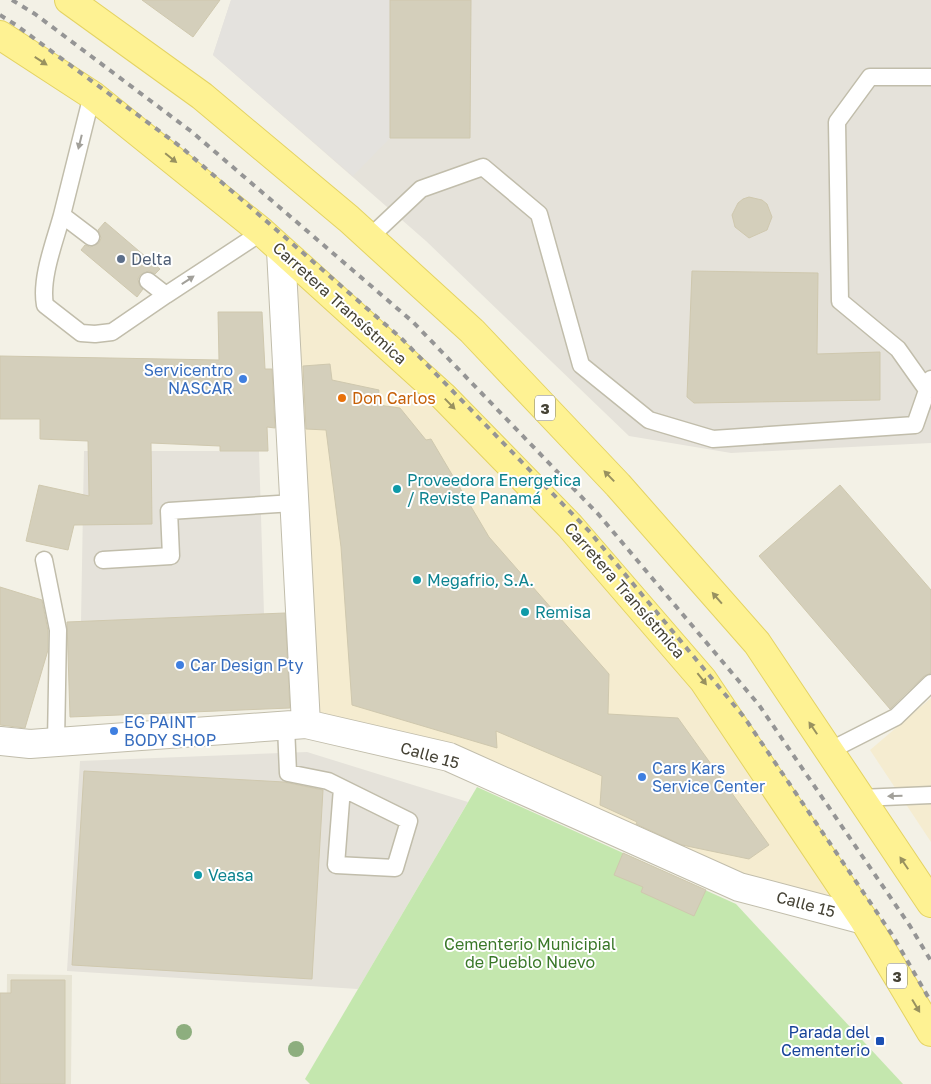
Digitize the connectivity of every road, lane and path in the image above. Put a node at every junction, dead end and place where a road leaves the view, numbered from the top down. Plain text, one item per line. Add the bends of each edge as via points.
1 (69, 0) edge
2 (0, 35) edge
3 (931, 77) edge
4 (92, 94) junction
5 (62, 215) junction
6 (91, 237) dead end
7 (369, 238) junction
8 (271, 241) junction
9 (148, 281) dead end
10 (166, 294) junction
11 (929, 384) edge
12 (294, 503) junction
13 (44, 560) dead end
14 (103, 560) dead end
15 (931, 683) edge
16 (296, 725) junction
17 (0, 741) edge
18 (56, 742) junction
19 (829, 751) junction
20 (342, 788) junction
21 (931, 795) edge
22 (860, 798) junction
23 (931, 903) edge
24 (864, 920) junction
25 (931, 1032) edge

1 - 7 main road, 3 via 202,96
2 -> 4 main road, Carretera Transístmica / 3
3 - 11 lane via 870,77 837,122 840,301 898,349
4 -> 5 lane
4 -> 8 main road, Carretera Transístmica / 3
5 - 6 lane
5 - 10 lane via 43,294 45,304 81,333 112,332
7 - 11 lane via 420,189 483,167 539,214 581,365 649,420 713,439 915,425
19 -> 7 main road, 3 via 756,643 618,485 472,331
10 -> 8 lane
8 - 12 street
8 -> 24 main road, Carretera Transístmica / 3 via 443,396 582,540 703,680
9 - 10 lane
12 - 14 lane via 169,511 171,556
12 - 16 street
13 - 18 lane via 58,630
15 - 19 lane via 896,716
16 - 18 street, Calle 15
16 - 20 lane via 288,774 328,781
16 - 24 street, Calle 15 via 449,757 739,887
17 - 18 street, Calle 15
19 - 22 main road, 3
20 - 20 lane via 409,822 395,868 336,865
21 -> 22 lane
23 -> 22 main road, 3
24 -> 25 main road, Carretera Transístmica / 3

